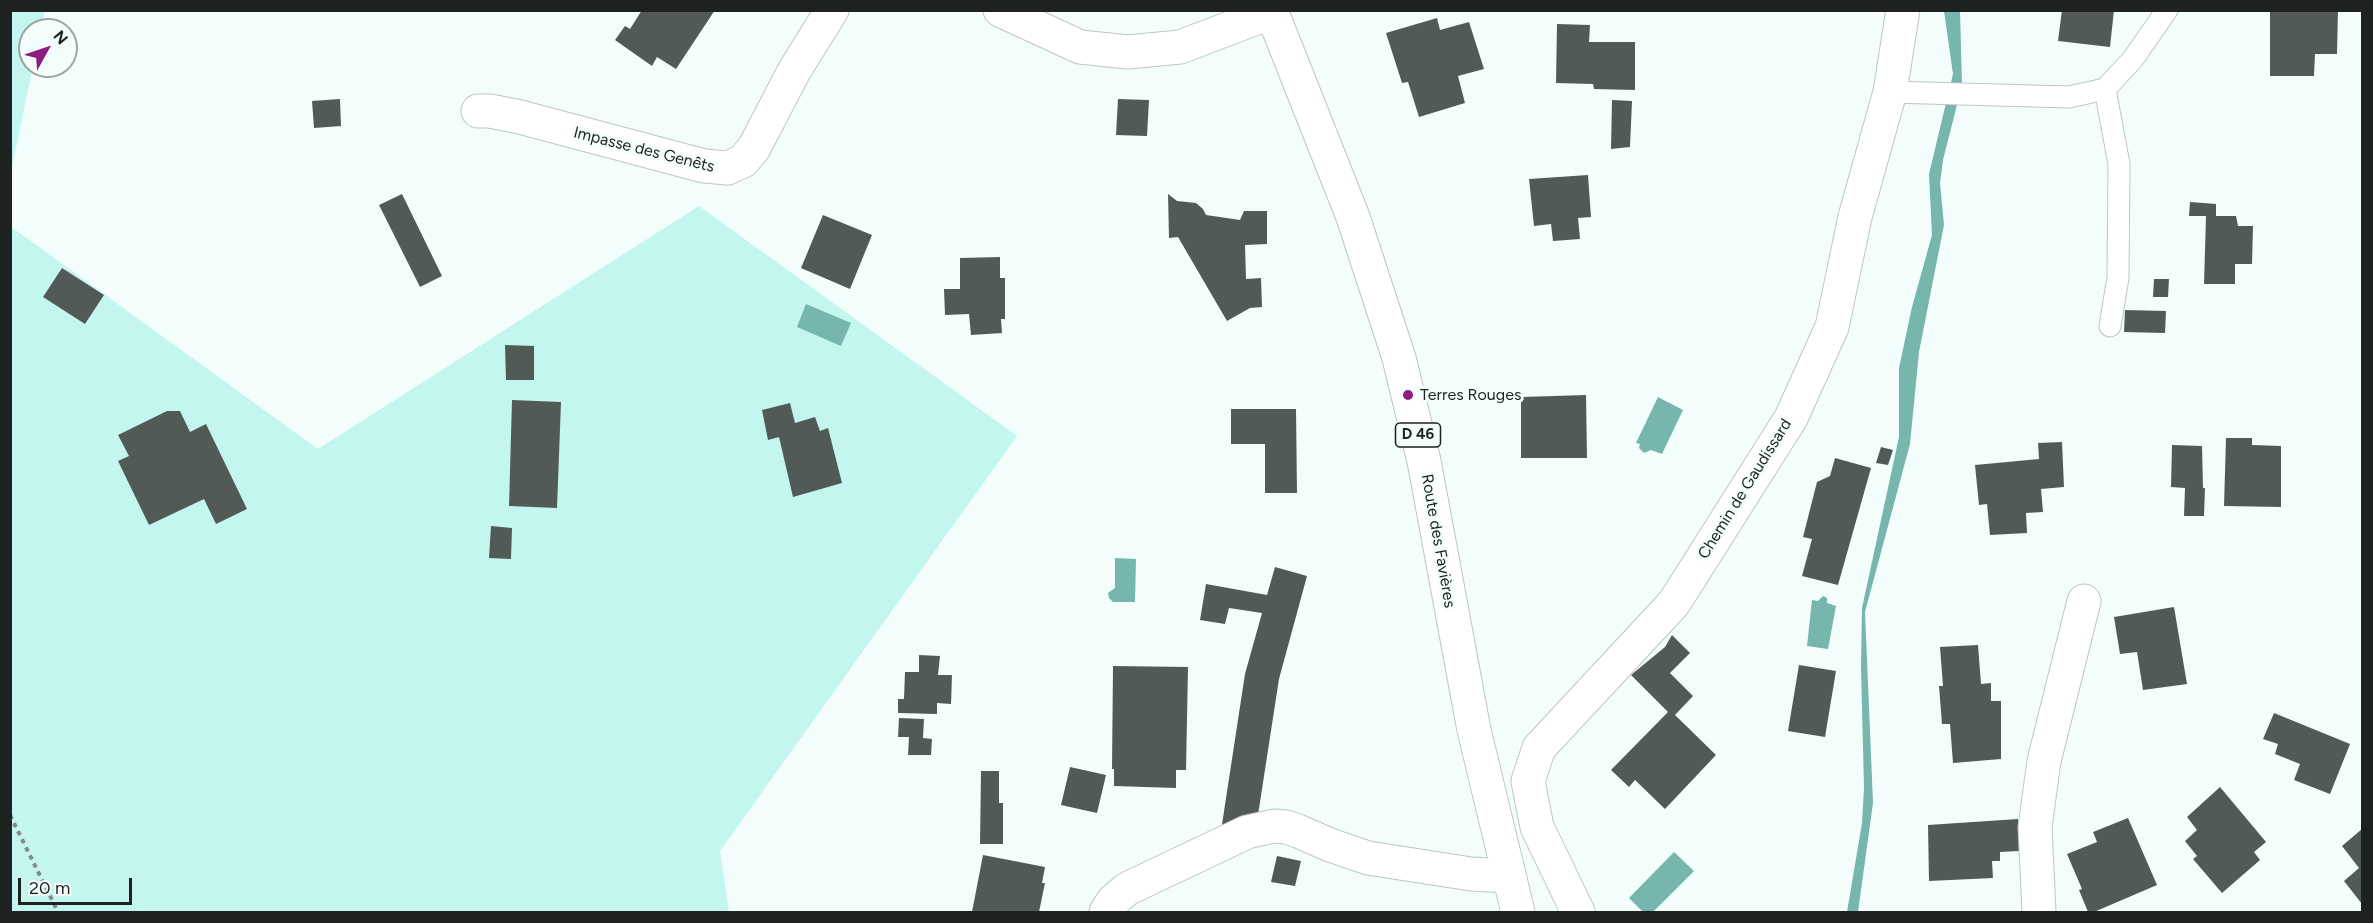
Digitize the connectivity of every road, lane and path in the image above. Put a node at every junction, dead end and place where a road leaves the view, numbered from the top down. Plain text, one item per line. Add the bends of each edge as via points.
1 (832, 10) edge
2 (1000, 10) edge
3 (1903, 10) edge
4 (2167, 10) edge
5 (1271, 11) edge
6 (2105, 89) junction
7 (1890, 92) junction
8 (478, 111) dead end
9 (2110, 326) dead end
10 (2084, 601) dead end
11 (10, 815) edge
12 (1508, 876) junction
13 (58, 912) edge
14 (1107, 912) edge
15 (1518, 912) edge
16 (1578, 912) edge
17 (2039, 912) edge

1 - 8 street, Impasse des Genêts via 794,71 754,148 743,161 728,168 704,166 520,117
2 - 5 street via 1080,47 1121,52 1180,47
3 - 7 street, Chemin de Gaudissard
4 - 6 lane
5 - 12 street, Route des Favières / D 46 via 1353,217 1399,358 1424,461 1472,718
6 - 7 lane via 2069,97
6 - 9 lane via 2119,164 2118,278
7 - 16 street, Chemin de Gaudissard via 1855,217 1833,327 1791,418 1674,603 1539,748 1528,781 1537,827
10 - 17 street via 2044,761 2035,827
11 - 13 path
12 - 14 street via 1379,860 1274,826 1247,832 1127,889
12 - 15 street, D 46

